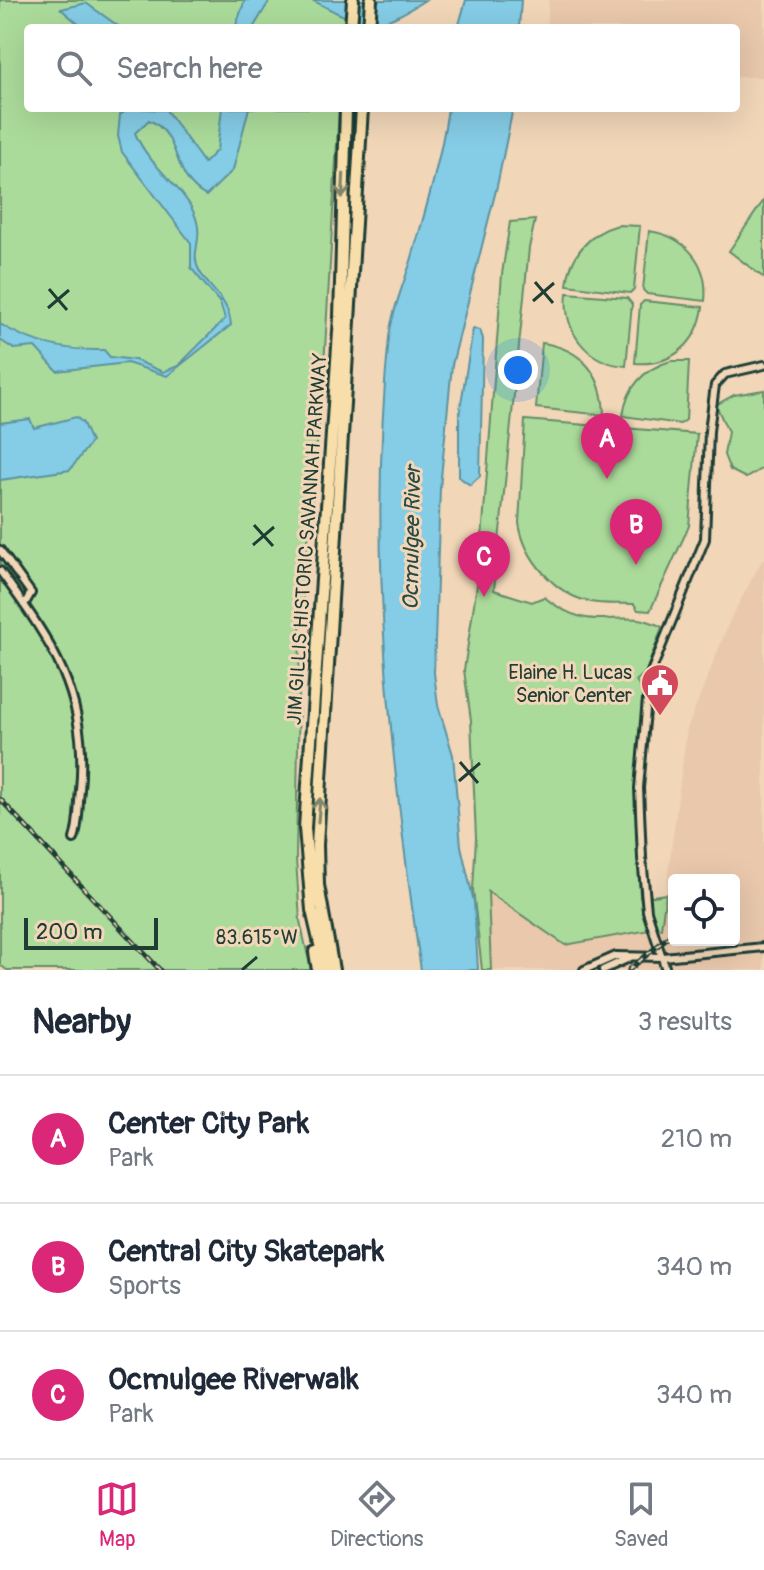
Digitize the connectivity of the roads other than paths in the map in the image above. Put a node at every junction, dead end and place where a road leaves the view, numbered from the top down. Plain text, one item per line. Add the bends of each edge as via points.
1 (353, 0) edge
2 (371, 0) edge
3 (351, 24) edge
4 (369, 24) edge
5 (346, 112) edge
6 (362, 112) edge
7 (764, 365) edge
8 (0, 550) edge
9 (0, 571) edge
10 (24, 605) junction
11 (74, 839) dead end
12 (312, 910) junction
13 (764, 947) edge
14 (663, 957) junction
15 (629, 958) junction
16 (318, 970) edge
17 (326, 970) edge
18 (333, 970) edge
19 (584, 970) edge
20 (603, 970) edge
21 (666, 970) edge

1 - 3 highway
2 - 4 highway
5 -> 12 highway, JIM GILLIS HISTORIC SAVANNAH PARKWAY via 338,348 305,828
18 -> 6 highway, JIM GILLIS HISTORIC SAVANNAH PARKWAY via 318,885 317,845
7 - 14 street via 725,374 715,385 705,539 649,677 639,815 647,911
8 - 10 street via 31,593
9 - 10 street
10 - 11 street via 58,656 79,719 82,755
12 - 16 highway
12 - 17 highway, JIM GILLIS HISTORIC SAVANNAH PARKWAY
13 - 14 street
14 - 15 street
14 - 21 street
15 - 19 street via 616,956
15 - 20 street

